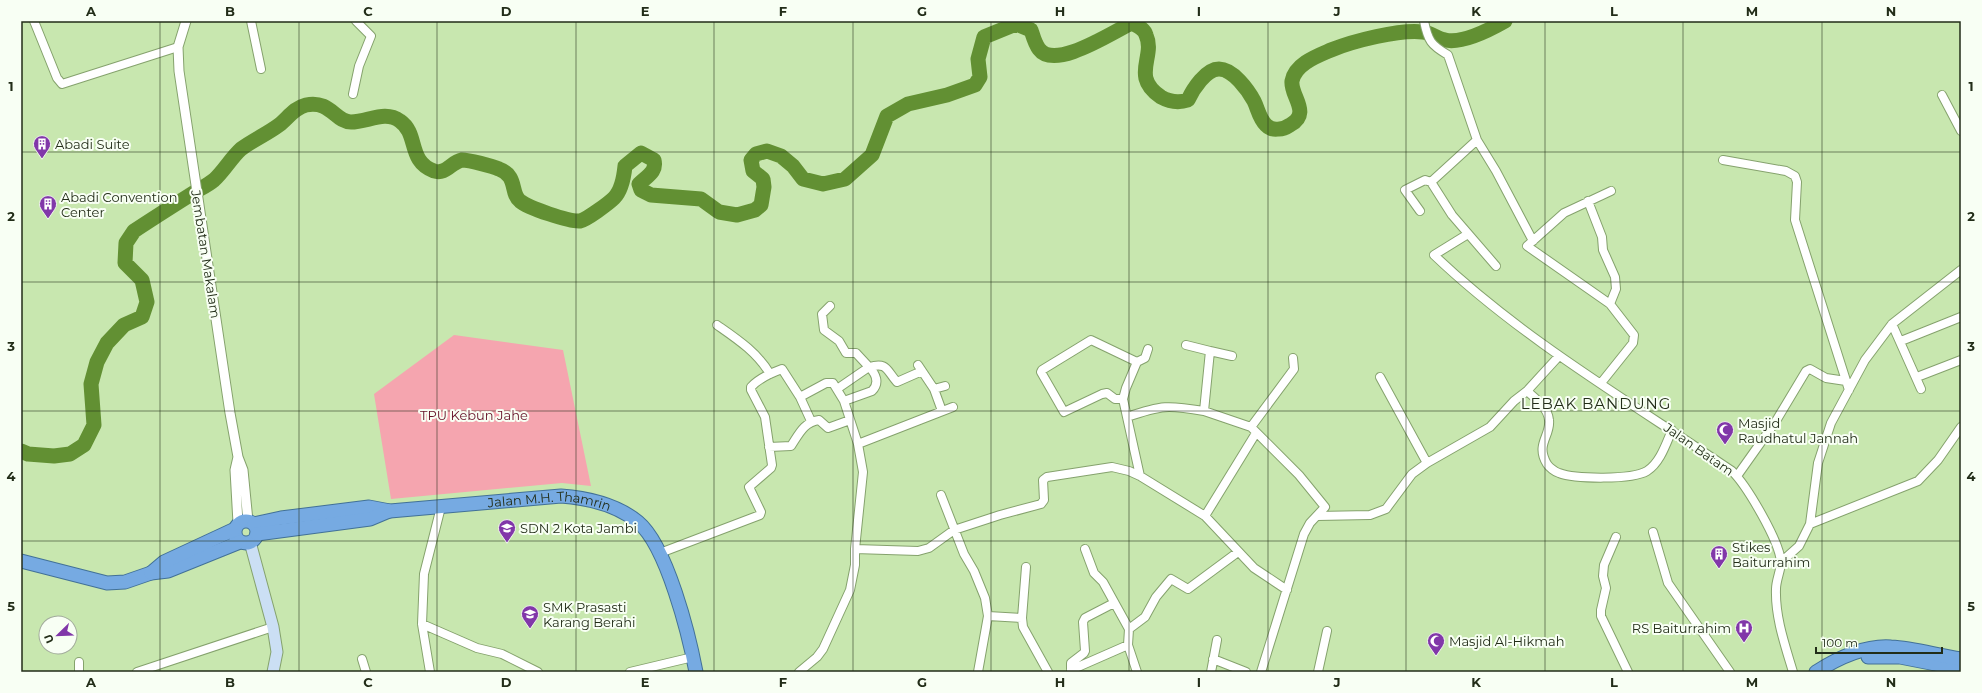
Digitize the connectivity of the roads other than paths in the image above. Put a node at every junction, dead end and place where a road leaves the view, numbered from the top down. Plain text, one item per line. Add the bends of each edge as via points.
1 (34, 21) edge
2 (186, 21) edge
3 (252, 21) edge
4 (356, 21) edge
5 (1424, 21) edge
6 (178, 47) junction
7 (261, 69) dead end
8 (353, 94) dead end
9 (1942, 94) dead end
10 (1961, 131) edge
11 (1477, 140) junction
12 (1723, 160) dead end
13 (1431, 182) junction
14 (1611, 191) dead end
15 (1588, 201) junction
16 (1420, 211) dead end
17 (1468, 234) junction
18 (1533, 241) junction
19 (1496, 266) dead end
20 (1961, 270) edge
21 (1610, 304) junction
22 (830, 306) dead end
23 (1961, 317) edge
24 (1892, 324) junction
25 (717, 325) dead end
26 (1901, 341) junction
27 (1186, 345) dead end
28 (1148, 348) dead end
29 (1210, 351) junction
30 (1232, 356) dead end
31 (1559, 356) junction
32 (1293, 358) dead end
33 (1961, 360) edge
34 (1137, 362) junction
35 (869, 367) junction
36 (770, 374) junction
37 (1380, 377) dead end
38 (1917, 377) junction
39 (1846, 381) junction
40 (1601, 383) junction
41 (945, 386) dead end
42 (837, 388) junction
43 (934, 389) junction
44 (1921, 389) dead end
45 (1849, 390) junction
46 (1527, 391) junction
47 (800, 397) junction
48 (1123, 399) junction
49 (844, 401) junction
50 (953, 407) dead end
51 (942, 411) junction
52 (1204, 411) junction
53 (1127, 417) junction
54 (850, 420) junction
55 (812, 421) junction
56 (1961, 427) edge
57 (1254, 430) junction
58 (1672, 430) junction
59 (858, 444) junction
60 (769, 447) junction
61 (1427, 462) junction
62 (1140, 476) junction
63 (1737, 476) junction
64 (941, 495) dead end
65 (442, 507) junction
66 (1205, 516) junction
67 (1317, 516) junction
68 (1810, 524) junction
69 (954, 530) junction
70 (246, 531) junction
71 (1653, 532) dead end
72 (1616, 537) dead end
73 (1085, 549) dead end
74 (855, 550) junction
75 (1238, 552) junction
76 (660, 553) junction
77 (21, 561) edge
78 (1781, 562) junction
79 (1026, 567) dead end
80 (1287, 590) junction
81 (1114, 603) junction
82 (988, 616) junction
83 (1022, 618) junction
84 (422, 624) junction
85 (273, 627) junction
86 (1129, 629) junction
87 (1327, 631) dead end
88 (1217, 640) dead end
89 (1128, 645) junction
90 (693, 657) junction
91 (362, 659) dead end
92 (1213, 659) junction
93 (1961, 659) edge
94 (79, 662) dead end
95 (1953, 669) edge
96 (1071, 671) edge
97 (79, 672) edge
98 (137, 672) edge
99 (273, 672) edge
100 (366, 672) edge
101 (430, 672) edge
102 (538, 672) edge
103 (630, 672) edge
104 (696, 672) edge
105 (799, 672) edge
106 (978, 672) edge
107 (1048, 672) edge
108 (1137, 672) edge
109 (1211, 672) edge
110 (1246, 672) edge
111 (1261, 672) edge
112 (1318, 672) edge
113 (1628, 672) edge
114 (1730, 672) edge
115 (1794, 672) edge
116 (1816, 672) edge
117 (1832, 672) edge

1 - 6 street via 57,78 62,84
2 - 6 street, Jembatan Makalam
3 - 7 street
4 - 8 street via 371,36 359,66
5 - 11 street via 1427,36 1435,47 1448,55
6 - 70 street, Jembatan Makalam via 182,94 238,457 236,470
9 - 10 street
11 - 13 street
11 - 18 street
12 - 39 street via 1786,171 1795,176 1795,220
13 - 16 street via 1425,180 1405,190
13 - 17 street via 1452,215
14 - 15 street
15 - 18 street via 1564,213
15 - 21 street via 1602,237 1603,250 1615,277 1616,288
17 - 19 street
17 - 31 street, Jalan Batam via 1434,255 1473,291
18 - 21 street via 1527,246
20 - 24 street
21 - 40 street via 1635,338 1634,343
22 - 35 street via 822,314 824,330 839,341 846,353 856,353
23 - 26 street
24 - 26 street
24 - 45 street via 1865,360
25 - 36 street via 753,351 763,361
26 - 38 street
27 - 29 street
28 - 34 street via 1143,360
29 - 30 street
29 - 52 street
31 - 40 street, Jalan Batam
31 - 46 street
32 - 57 street via 1294,369
33 - 38 street
34 - 48 street
34 - 48 street via 1092,340 1041,372 1064,412 1102,394 1107,393 1115,400
35 - 42 street
35 - 43 street via 884,365 896,382 920,368
35 - 49 street via 877,380 875,388
36 - 47 street via 782,369
36 - 60 street via 751,387 765,418
37 - 61 street
38 - 44 street
39 - 45 street
39 - 63 street via 1826,378 1810,369 1806,371 1776,421
40 - 58 street, Jalan Batam
41 - 43 street
42 - 47 street via 831,382
42 - 49 street
43 - 51 street
45 - 68 street via 1831,423 1818,463
46 - 58 street via 1548,414 1549,423 1542,446 1547,464 1557,473 1618,477 1640,474 1654,465
46 - 61 street via 1490,427
47 - 55 street
48 - 53 street
49 - 54 street
50 - 51 street
51 - 59 street
52 - 53 street via 1168,405
52 - 57 street
53 - 62 street
54 - 55 street via 828,428 819,420
54 - 59 street
55 - 60 street via 802,428 791,446
56 - 68 street via 1938,460 1918,481
57 - 66 street
57 - 67 street via 1299,475 1324,505 1324,509
58 - 63 street, Jalan Batam
59 - 74 street via 863,472
60 - 76 street via 771,468 749,487 761,512 760,515
61 - 67 street via 1408,478 1386,510 1365,516
62 - 66 street
62 - 69 street via 1112,467 1047,477 1043,480 1044,500 1041,504
63 - 78 street, Jalan Batam via 1757,506
64 - 69 street
65 - 70 highway, Jalan M.H. Thamrin via 390,511 369,507 281,518
65 - 76 highway, Jalan M.H. Thamrin via 561,496 588,498 622,512 638,522
65 - 84 street via 424,574
66 - 75 street
67 - 80 street via 1304,534
68 - 78 street via 1799,546
69 - 74 street via 929,548 918,551
69 - 82 street via 986,598
70 - 77 highway, Jalan M.H. Thamrin via 168,571 151,573 125,582 106,582
70 - 85 main road
71 - 114 street via 1668,583
72 - 113 street via 1604,565 1606,588 1601,610
73 - 81 street via 1094,573 1103,582
74 - 105 street via 856,564 850,590 823,649
75 - 80 street via 1254,568
75 - 86 street via 1188,589 1171,580 1159,593 1145,617
76 - 90 highway, Jalan M.H. Thamrin via 686,628
78 - 115 street via 1776,589 1780,632
79 - 83 street
80 - 111 street
81 - 86 street
81 - 96 street via 1085,618 1085,651 1072,663
82 - 83 street
82 - 106 street
83 - 107 street via 1026,636
84 - 101 street
84 - 102 street via 477,648 502,654
85 - 98 street
85 - 99 main road via 277,652
86 - 89 street
87 - 112 street
88 - 92 street
89 - 96 street
89 - 108 street
90 - 103 street
90 - 104 highway, Jalan M.H. Thamrin
91 - 100 street
92 - 109 street
92 - 110 street
93 - 116 highway via 1902,648 1875,647 1843,657
94 - 97 street
95 - 117 highway via 1884,656 1869,657

